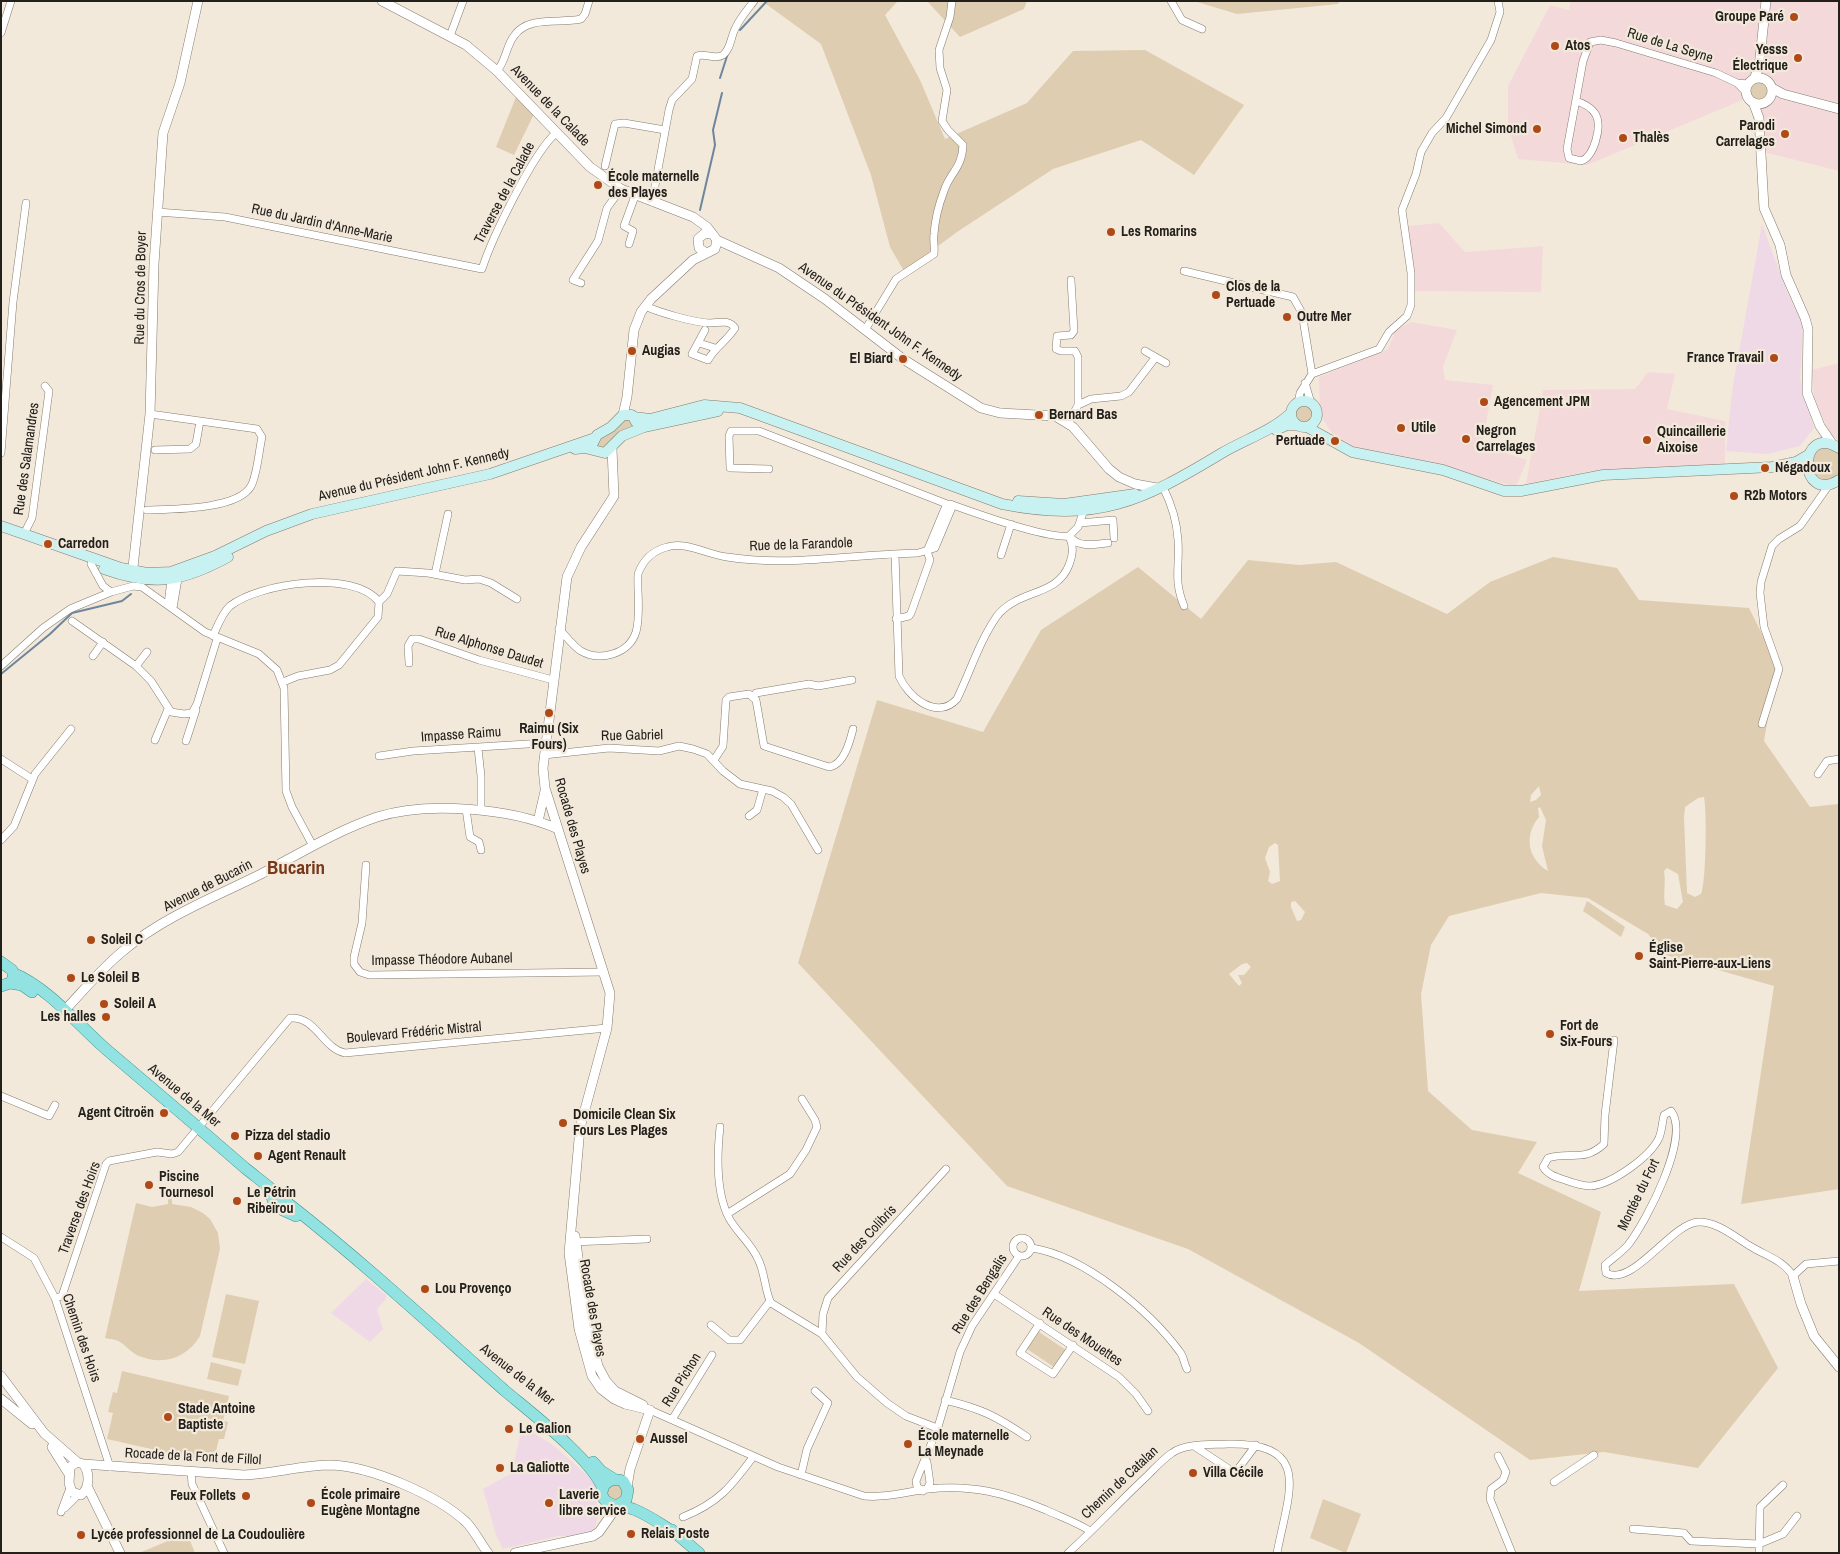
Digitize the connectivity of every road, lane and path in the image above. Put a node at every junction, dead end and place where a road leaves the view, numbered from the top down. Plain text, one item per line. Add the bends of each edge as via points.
1 (11, 1) edge
2 (198, 1) edge
3 (382, 1) edge
4 (463, 1) edge
5 (589, 1) edge
6 (754, 1) edge
7 (952, 1) edge
8 (1172, 1) edge
9 (1498, 1) edge
10 (1766, 1) edge
11 (1202, 29) dead end
12 (1, 34) edge
13 (450, 36) junction
14 (497, 71) junction
15 (1753, 83) junction
16 (1768, 95) junction
17 (1576, 101) junction
18 (1753, 102) junction
19 (1839, 109) edge
20 (1759, 118) junction
21 (665, 130) junction
22 (556, 133) junction
23 (605, 166) dead end
24 (621, 189) junction
25 (635, 196) junction
26 (652, 202) junction
27 (26, 203) dead end
28 (157, 212) junction
29 (629, 243) dead end
30 (708, 243) junction
31 (482, 269) joint
32 (1184, 271) dead end
33 (1071, 280) dead end
34 (582, 283) dead end
35 (644, 306) junction
36 (705, 326) junction
37 (865, 330) junction
38 (699, 343) junction
39 (715, 348) junction
40 (1145, 351) dead end
41 (1155, 358) junction
42 (1166, 363) dead end
43 (1312, 374) junction
44 (1305, 383) junction
45 (45, 386) dead end
46 (1298, 403) junction
47 (1311, 403) junction
48 (1078, 405) junction
49 (756, 413) junction
50 (1291, 413) junction
51 (150, 414) junction
52 (629, 416) junction
53 (1317, 419) junction
54 (200, 421) junction
55 (1068, 424) junction
56 (1296, 425) junction
57 (1820, 426) junction
58 (1307, 427) junction
59 (633, 432) junction
60 (595, 438) junction
61 (1818, 446) junction
62 (1836, 446) edge
63 (612, 449) junction
64 (1345, 449) junction
65 (155, 450) dead end
66 (556, 451) junction
67 (599, 452) junction
68 (1, 453) edge
69 (1808, 455) junction
70 (611, 462) junction
71 (1202, 467) junction
72 (1772, 467) junction
73 (769, 469) dead end
74 (1813, 479) junction
75 (1839, 480) edge
76 (1828, 485) junction
77 (1162, 487) junction
78 (973, 493) junction
79 (1817, 501) junction
80 (950, 505) junction
81 (147, 510) dead end
82 (1084, 510) junction
83 (448, 514) dead end
84 (1080, 523) junction
85 (1011, 524) junction
86 (1, 526) edge
87 (28, 536) junction
88 (1070, 536) junction
89 (53, 546) junction
90 (926, 551) junction
91 (895, 554) junction
92 (1001, 555) dead end
93 (91, 564) junction
94 (435, 574) junction
95 (133, 575) junction
96 (176, 576) junction
97 (111, 592) junction
98 (517, 599) dead end
99 (379, 602) junction
100 (170, 606) junction
101 (1184, 606) dead end
102 (896, 619) junction
103 (72, 621) dead end
104 (560, 629) junction
105 (215, 638) junction
106 (103, 642) junction
107 (147, 652) dead end
108 (94, 656) dead end
109 (409, 662) dead end
110 (1, 666) edge
111 (136, 666) junction
112 (553, 680) junction
113 (852, 680) dead end
114 (284, 682) junction
115 (754, 696) junction
116 (197, 704) junction
117 (168, 708) junction
118 (1762, 724) dead end
119 (71, 729) dead end
120 (853, 729) dead end
121 (154, 740) dead end
122 (186, 741) dead end
123 (544, 743) junction
124 (478, 748) junction
125 (544, 755) junction
126 (379, 756) dead end
127 (1, 759) edge
128 (714, 760) junction
129 (1839, 760) edge
130 (1818, 774) dead end
131 (32, 779) junction
132 (545, 788) junction
133 (763, 789) junction
134 (466, 809) junction
135 (481, 809) junction
136 (749, 816) dead end
137 (538, 819) junction
138 (555, 820) junction
139 (1, 840) edge
140 (314, 846) junction
141 (481, 850) dead end
142 (818, 850) dead end
143 (366, 865) dead end
144 (2, 963) edge
145 (604, 972) junction
146 (8, 981) edge
147 (65, 1010) junction
148 (607, 1028) junction
149 (91, 1036) junction
150 (1614, 1040) dead end
151 (1, 1096) edge
152 (802, 1099) dead end
153 (55, 1105) dead end
154 (198, 1127) junction
155 (720, 1127) dead end
156 (946, 1169) dead end
157 (727, 1214) junction
158 (1, 1237) edge
159 (647, 1239) dead end
160 (572, 1242) junction
161 (1032, 1248) junction
162 (1018, 1256) junction
163 (1839, 1261) edge
164 (1793, 1276) junction
165 (994, 1294) junction
166 (55, 1298) junction
167 (770, 1302) junction
168 (1040, 1323) junction
169 (711, 1325) dead end
170 (822, 1334) junction
171 (1073, 1345) junction
172 (466, 1354) junction
173 (712, 1355) dead end
174 (1839, 1366) edge
175 (1187, 1369) dead end
176 (1, 1376) edge
177 (815, 1390) dead end
178 (1, 1399) edge
179 (945, 1400) junction
180 (650, 1410) junction
181 (1148, 1411) dead end
182 (672, 1418) junction
183 (938, 1428) junction
184 (1027, 1437) dead end
185 (1256, 1445) junction
186 (1194, 1446) junction
187 (105, 1452) junction
188 (1594, 1454) dead end
189 (1498, 1456) dead end
190 (753, 1457) junction
191 (926, 1460) junction
192 (80, 1463) junction
193 (98, 1464) junction
194 (110, 1467) junction
195 (191, 1472) junction
196 (69, 1474) junction
197 (801, 1475) junction
198 (918, 1479) junction
199 (88, 1482) junction
200 (1554, 1482) dead end
201 (622, 1484) junction
202 (1783, 1484) dead end
203 (927, 1485) junction
204 (70, 1488) junction
205 (604, 1494) junction
206 (80, 1495) junction
207 (901, 1495) junction
208 (618, 1505) junction
209 (97, 1508) junction
210 (1797, 1516) dead end
211 (683, 1517) dead end
212 (606, 1521) junction
213 (1633, 1529) dead end
214 (1090, 1532) junction
215 (677, 1534) junction
216 (1759, 1544) junction
217 (120, 1553) edge
218 (224, 1553) edge
219 (490, 1553) edge
220 (496, 1553) edge
221 (515, 1553) edge
222 (699, 1553) edge
223 (1068, 1553) edge
224 (1277, 1553) edge
225 (1512, 1553) edge
226 (1759, 1553) edge

1 - 12 street
2 - 28 street, Rue du Cros de Boyer via 180,83 163,133
3 - 13 street, Avenue de la Calade
4 - 13 street
5 - 14 street via 581,18 542,22 523,28 514,36
6 - 21 street via 736,26 722,56 697,56 692,79 672,100
7 - 37 street via 939,50 940,68 947,90 942,121 963,145 963,154 943,192 934,234 934,254 896,279
8 - 11 street via 1182,20
9 - 43 street via 1500,12 1491,40 1446,118 1421,152 1416,174 1404,200 1402,210 1411,287 1407,316 1389,332 1379,350
10 - 15 street
13 - 14 street, Avenue de la Calade
14 - 22 street, Avenue de la Calade
15 - 16 street via 1768,82
15 - 17 street, Rue de La Seyne via 1736,83 1716,73 1616,43 1595,40 1586,48
15 - 18 street
16 - 18 street
16 - 19 street via 1783,94
16 - 20 street
17 - 17 street via 1567,153 1569,158 1581,161 1592,152 1597,130 1596,115
18 - 20 street
20 - 57 street via 1764,208 1784,256 1788,280 1805,318 1807,393
21 - 23 street via 620,122 615,124
21 - 26 street
22 - 24 street, Avenue de la Calade via 590,167
22 - 31 street, Traverse de la Calade via 544,145 494,238
24 - 25 street, Avenue de la Calade
24 - 34 street via 607,208 598,241 573,280
25 - 26 street, Avenue de la Calade
25 - 29 street via 624,226 633,231
26 - 30 street, Avenue de la Calade via 693,217 701,223
27 - 68 street via 13,302
28 - 31 street, Rue du Jardin d'Anne-Marie via 225,217
28 - 51 street, Rue du Cros de Boyer
30 - 35 street
30 - 37 street, Avenue du Président John F. Kennedy via 779,268
32 - 43 street via 1293,297 1302,313
33 - 48 street via 1074,331 1071,335 1056,336 1055,340 1056,349 1075,351 1078,357
35 - 36 street
35 - 52 street via 634,330 627,397
36 - 38 street
36 - 39 street via 724,322 735,328 729,338
37 - 55 street, Avenue du Président John F. Kennedy via 903,359 981,408 1000,413 1055,416
38 - 39 street
38 - 39 street via 692,354 708,360
40 - 41 street
41 - 42 street
41 - 48 street via 1129,392 1091,399
43 - 44 street
44 - 46 street
44 - 47 street
45 - 87 street, Rue des Salamandres via 49,391
46 - 47 main road
46 - 50 main road
47 - 53 main road via 1316,409
48 - 55 street
49 - 52 main road via 740,408 704,405 650,419
49 - 59 main road via 704,413
49 - 78 main road
50 - 56 main road
50 - 71 main road
51 - 54 street
51 - 95 street, Rue du Cros de Boyer
52 - 59 main road via 637,424
52 - 60 main road, Avenue du Président John F. Kennedy
53 - 58 main road
53 - 64 main road via 1323,431
54 - 65 street via 196,444 190,449
54 - 81 street via 257,428 262,437 251,487 240,496 205,508
55 - 77 street via 1109,469 1127,482
56 - 58 main road
56 - 71 main road via 1280,428
57 - 61 street
57 - 62 street
58 - 64 main road
59 - 63 main road via 622,436
60 - 66 main road, Avenue du Président John F. Kennedy
60 - 67 main road via 593,444
61 - 62 main road
61 - 69 main road
63 - 67 main road
63 - 70 street, Rocade des Playes
64 - 72 main road via 1372,458 1444,470 1493,489 1512,492 1603,475
66 - 67 main road, Avenue du Président John F. Kennedy via 585,448
66 - 96 main road, Avenue du Président John F. Kennedy via 490,474 312,514 278,528 205,570
67 - 70 street
69 - 72 main road via 1796,462
69 - 74 main road via 1806,468
70 - 104 street, Rocade des Playes via 614,496 566,577
71 - 77 main road
72 - 74 main road via 1796,470
73 - 80 street via 730,468 731,431 758,431
74 - 76 main road
74 - 79 street
75 - 76 main road
76 - 79 street
77 - 78 main road via 1125,496 1064,504
77 - 82 main road via 1134,500
77 - 101 street via 1170,500 1178,540 1176,576
78 - 82 main road via 1002,504 1029,509
79 - 118 street via 1800,526 1772,546 1761,582 1764,627 1778,669
80 - 85 street
80 - 90 street via 936,548
82 - 84 street
83 - 94 street
84 - 88 street
84 - 88 street via 1113,520 1111,541 1085,545 1076,543
85 - 88 street
85 - 92 street
86 - 87 main road, Avenue du Président John F. Kennedy
87 - 89 main road, Avenue du Président John F. Kennedy
88 - 102 street via 1073,554 1065,575 1051,587 1018,599 998,614 953,704 931,707 905,689 898,670
89 - 93 main road, Avenue du Président John F. Kennedy
89 - 95 main road, Avenue du Président John F. Kennedy
90 - 91 street, Rue de la Farandole
90 - 102 street via 930,560 911,613
91 - 102 street
91 - 104 street, Rue de la Farandole via 775,562 724,557 676,545 667,547 650,555 640,568 636,629 630,643 623,649 610,655 587,654
93 - 95 main road, Avenue du Président John F. Kennedy
93 - 97 street via 103,586
94 - 98 street via 491,583
94 - 99 street via 397,571 387,594
95 - 96 main road, Avenue du Président John F. Kennedy
95 - 96 main road, Avenue du Président John F. Kennedy via 160,573
96 - 100 street
97 - 100 street via 142,587
97 - 110 street via 70,609 37,632
99 - 105 street via 373,595 351,586 308,583 279,587 250,596 228,608
99 - 114 street via 378,617 339,665
100 - 105 street
103 - 106 street
104 - 112 street, Rocade des Playes
105 - 114 street via 266,659
105 - 116 street
106 - 108 street
106 - 111 street
107 - 111 street
109 - 112 street, Rue Alphonse Daudet via 408,646 412,639 419,639 479,660
111 - 117 street via 151,681
112 - 123 street, Rocade des Playes
113 - 115 street via 818,686 809,684 756,693
114 - 140 street via 286,791
115 - 120 street via 764,746 770,750 834,766 850,743
115 - 128 street via 748,694 726,700 722,746
116 - 117 street via 192,713 171,712
116 - 122 street
117 - 121 street
119 - 131 street
123 - 124 street, Impasse Raimu
123 - 125 street, Rocade des Playes
124 - 126 street, Impasse Raimu
124 - 135 street
125 - 128 street, Rue Gabriel via 609,748 659,751 679,746 707,754
125 - 132 street, Rocade des Playes
127 - 131 street
128 - 133 street via 740,784
129 - 130 street via 1827,761
131 - 139 street via 14,826
132 - 137 street via 544,805
132 - 138 street, Rocade des Playes
133 - 136 street via 757,810
133 - 142 street via 791,804
134 - 135 street, Avenue de Bucarin
134 - 140 street, Avenue de Bucarin via 420,810 379,816
134 - 141 street via 470,837 479,842
135 - 137 street, Avenue de Bucarin
137 - 138 street, Avenue de Bucarin
138 - 145 street, Rocade des Playes
140 - 147 street, Avenue de Bucarin via 140,937 94,978
143 - 145 street, Impasse Théodore Aubanel via 362,924 354,957 354,964 360,972 369,975
144 - 146 main road via 10,967
145 - 148 street, Rocade des Playes via 610,992
146 - 147 main road, Avenue de la Mer via 22,977
146 - 149 main road, Avenue de la Mer via 22,985 73,1026
147 - 149 main road, Avenue de la Mer
148 - 154 street, Boulevard Frédéric Mistral via 345,1053 336,1050 305,1021 290,1018
148 - 160 street, Rocade des Playes via 581,1121
149 - 154 main road, Avenue de la Mer
150 - 164 street, Montée du Fort via 1604,1144 1586,1156 1548,1158 1543,1166 1547,1172 1570,1182 1585,1186 1602,1183 1622,1173 1649,1151 1659,1138 1664,1115 1671,1111 1674,1114 1674,1147 1664,1180 1632,1240 1605,1265 1606,1273 1621,1274 1683,1228 1698,1222 1714,1224 1773,1258
151 - 153 street via 49,1116
152 - 157 street via 817,1127 794,1170
154 - 166 street, Traverse des Hoirs via 178,1152 157,1152 106,1164 62,1296
154 - 172 main road, Avenue de la Mer via 280,1200
155 - 157 street via 720,1184
156 - 170 street, Rue des Colibris via 828,1298
157 - 167 street via 759,1260
158 - 166 street, Chemin des Hoirs via 34,1258
159 - 160 street
160 - 180 street, Rocade des Playes via 577,1316 592,1376 614,1399
161 - 162 street via 1028,1255
161 - 162 street via 1028,1240 1019,1238 1013,1248
161 - 175 street via 1067,1259 1114,1288 1180,1351
162 - 165 street, Rue des Bengalis
163 - 164 street via 1806,1264
164 - 174 street via 1814,1336
165 - 168 street, Rue des Mouettes
165 - 179 street, Rue des Bengalis via 972,1326
166 - 187 street, Chemin des Hoirs
167 - 169 street via 740,1340 730,1340
167 - 170 street
168 - 171 street, Rue des Mouettes
168 - 171 street via 1020,1352 1053,1374
170 - 183 street via 848,1368 877,1395 906,1416
171 - 181 street, Rue des Mouettes via 1128,1385
172 - 201 main road, Avenue de la Mer via 558,1427 601,1471
172 - 205 main road, Avenue de la Mer via 570,1448 596,1476
173 - 182 street, Rue Pichon
176 - 192 street via 44,1433
177 - 197 street via 828,1403 807,1449
178 - 196 street via 32,1424
179 - 183 street, Rue des Bengalis
179 - 184 street via 981,1409
180 - 182 street, Rocade des Playes
180 - 201 street
182 - 190 street, Rocade des Playes
183 - 191 street, Rue des Bengalis
185 - 186 street, Chemin de Catalan
185 - 186 street via 1235,1473
185 - 224 street, Chemin de Catalan via 1279,1455 1290,1471 1291,1483
186 - 214 street, Chemin de Catalan via 1171,1454
187 - 193 street
187 - 194 street, Chemin des Hoirs
188 - 200 street
189 - 225 street via 1506,1472 1504,1480 1491,1489 1490,1499
190 - 197 street
190 - 211 street via 720,1496 705,1508
191 - 198 street, Rue des Bengalis
191 - 203 street, Rue des Bengalis
192 - 193 street, Rocade de la Font de Fillol
192 - 196 street via 70,1467
192 - 199 street via 87,1469
193 - 194 street, Rocade de la Font de Fillol
194 - 195 street, Rocade de la Font de Fillol
194 - 199 street, Rocade de la Font de Fillol
195 - 218 street via 192,1484
195 - 219 street, Rocade de la Font de Fillol via 264,1475 331,1465 367,1472 437,1502 466,1523
196 - 204 street
197 - 207 street via 864,1496
198 - 203 street
198 - 203 street via 917,1488
198 - 207 street
199 - 206 street
199 - 209 street
201 - 205 main road via 607,1482
201 - 208 main road via 626,1500
201 - 215 main road, Avenue de la Mer
202 - 216 street via 1760,1507
203 - 207 street
203 - 214 street, Chemin de Catalan via 940,1490 970,1488 998,1492 1078,1524
204 - 206 street
204 - 206 street via 61,1512
205 - 208 main road via 612,1504
205 - 212 street
206 - 209 street
208 - 212 street
208 - 215 main road, Avenue de la Mer via 640,1512
209 - 217 street
210 - 216 street via 1783,1534
212 - 221 street via 593,1536
213 - 216 street via 1684,1533 1691,1541
214 - 223 street
215 - 222 main road, Avenue de la Mer
216 - 226 street
219 - 220 street

